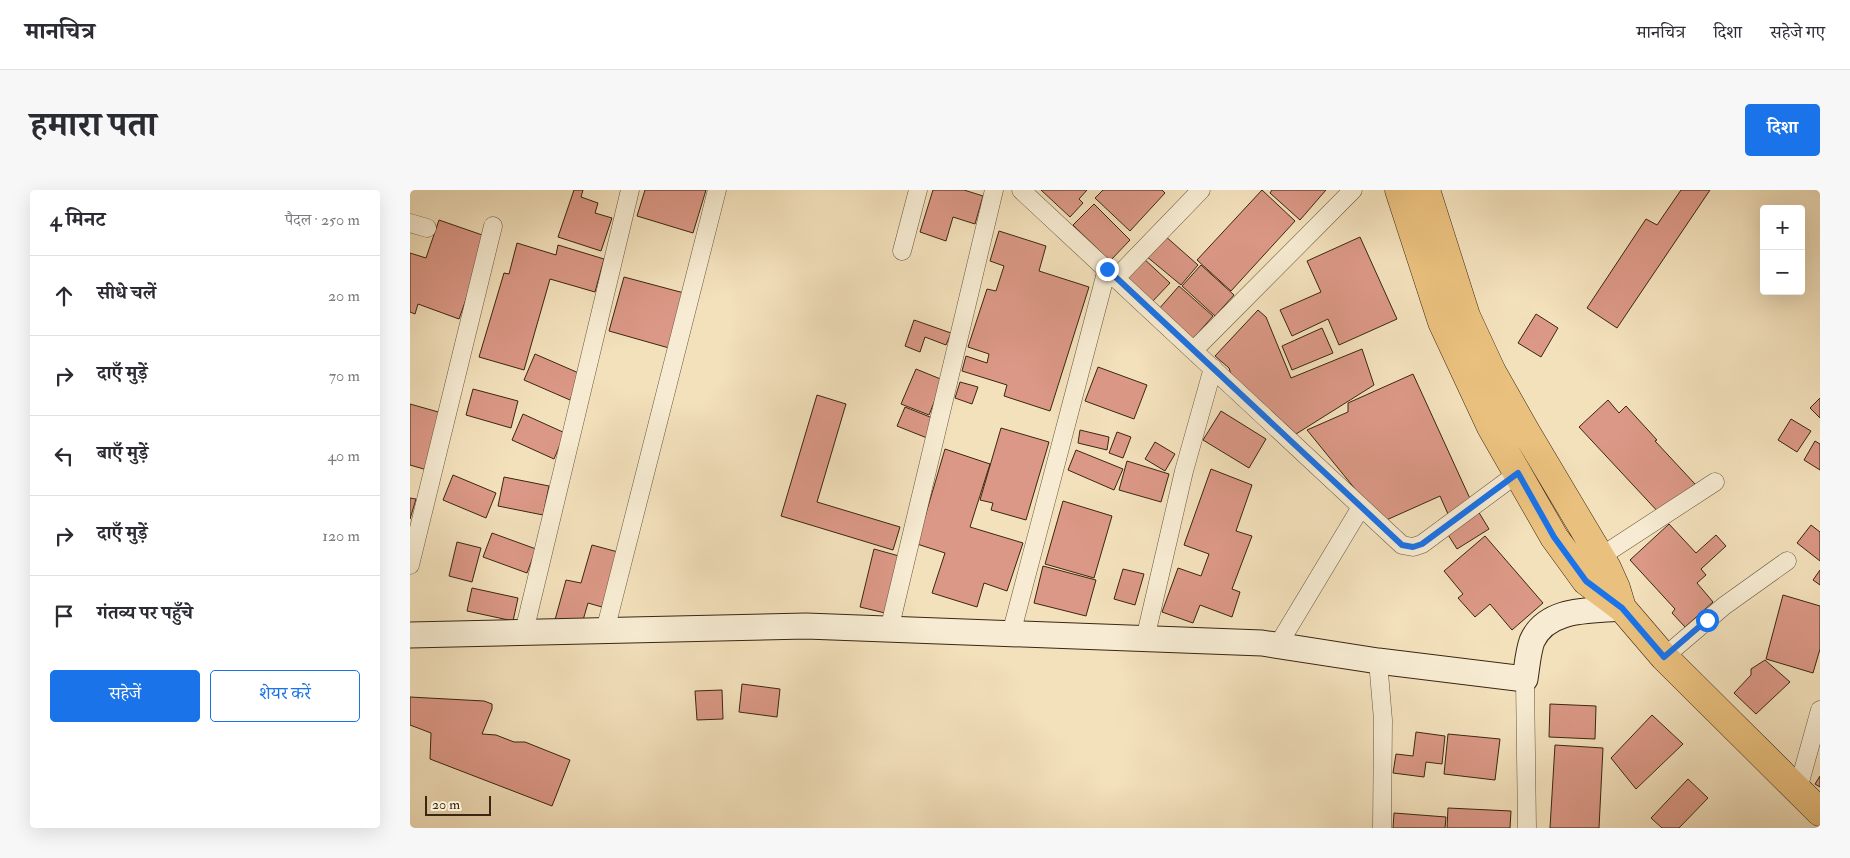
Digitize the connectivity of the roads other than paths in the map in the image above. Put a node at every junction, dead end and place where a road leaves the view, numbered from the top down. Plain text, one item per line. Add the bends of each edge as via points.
1 (630, 190) edge
2 (717, 190) edge
3 (918, 190) edge
4 (994, 190) edge
5 (1021, 190) edge
6 (1201, 190) edge
7 (1353, 190) edge
8 (1399, 190) edge
9 (1426, 190) edge
10 (493, 226) dead end
11 (902, 251) dead end
12 (1112, 273) junction
13 (1194, 350) junction
14 (1213, 368) junction
15 (1518, 473) junction
16 (1715, 482) dead end
17 (1362, 507) junction
18 (1600, 557) junction
19 (1787, 560) dead end
20 (410, 565) edge
21 (1622, 608) junction
22 (889, 630) junction
23 (605, 631) junction
24 (524, 632) junction
25 (1011, 634) junction
26 (410, 635) edge
27 (1145, 639) junction
28 (1278, 645) junction
29 (1664, 657) junction
30 (1378, 661) junction
31 (1525, 679) junction
32 (1820, 710) edge
33 (1798, 789) junction
34 (1820, 812) edge
35 (1382, 828) edge
36 (1527, 828) edge

1 - 24 street
2 - 23 street
3 - 11 street
4 - 22 street
5 - 12 street
6 - 12 street
7 - 13 street
8 - 15 main road via 1442,322 1491,428
9 - 18 main road via 1466,316 1492,372
10 - 20 street
12 - 13 street
12 - 25 street
13 - 14 street
14 - 17 street
14 - 27 street via 1184,471
15 - 17 street via 1422,544 1413,547 1402,545
15 - 21 main road via 1554,537 1586,581
16 - 18 street
17 - 28 street
18 - 21 main road
19 - 29 street via 1732,600
21 - 29 main road
21 - 31 street via 1559,615 1540,629 1532,641
22 - 23 street via 806,626
22 - 25 street
23 - 24 street
24 - 26 street
25 - 27 street
27 - 28 street
28 - 30 street
29 - 33 main road
30 - 31 street
30 - 35 street via 1383,720
31 - 36 street
32 - 33 street
33 - 34 main road

